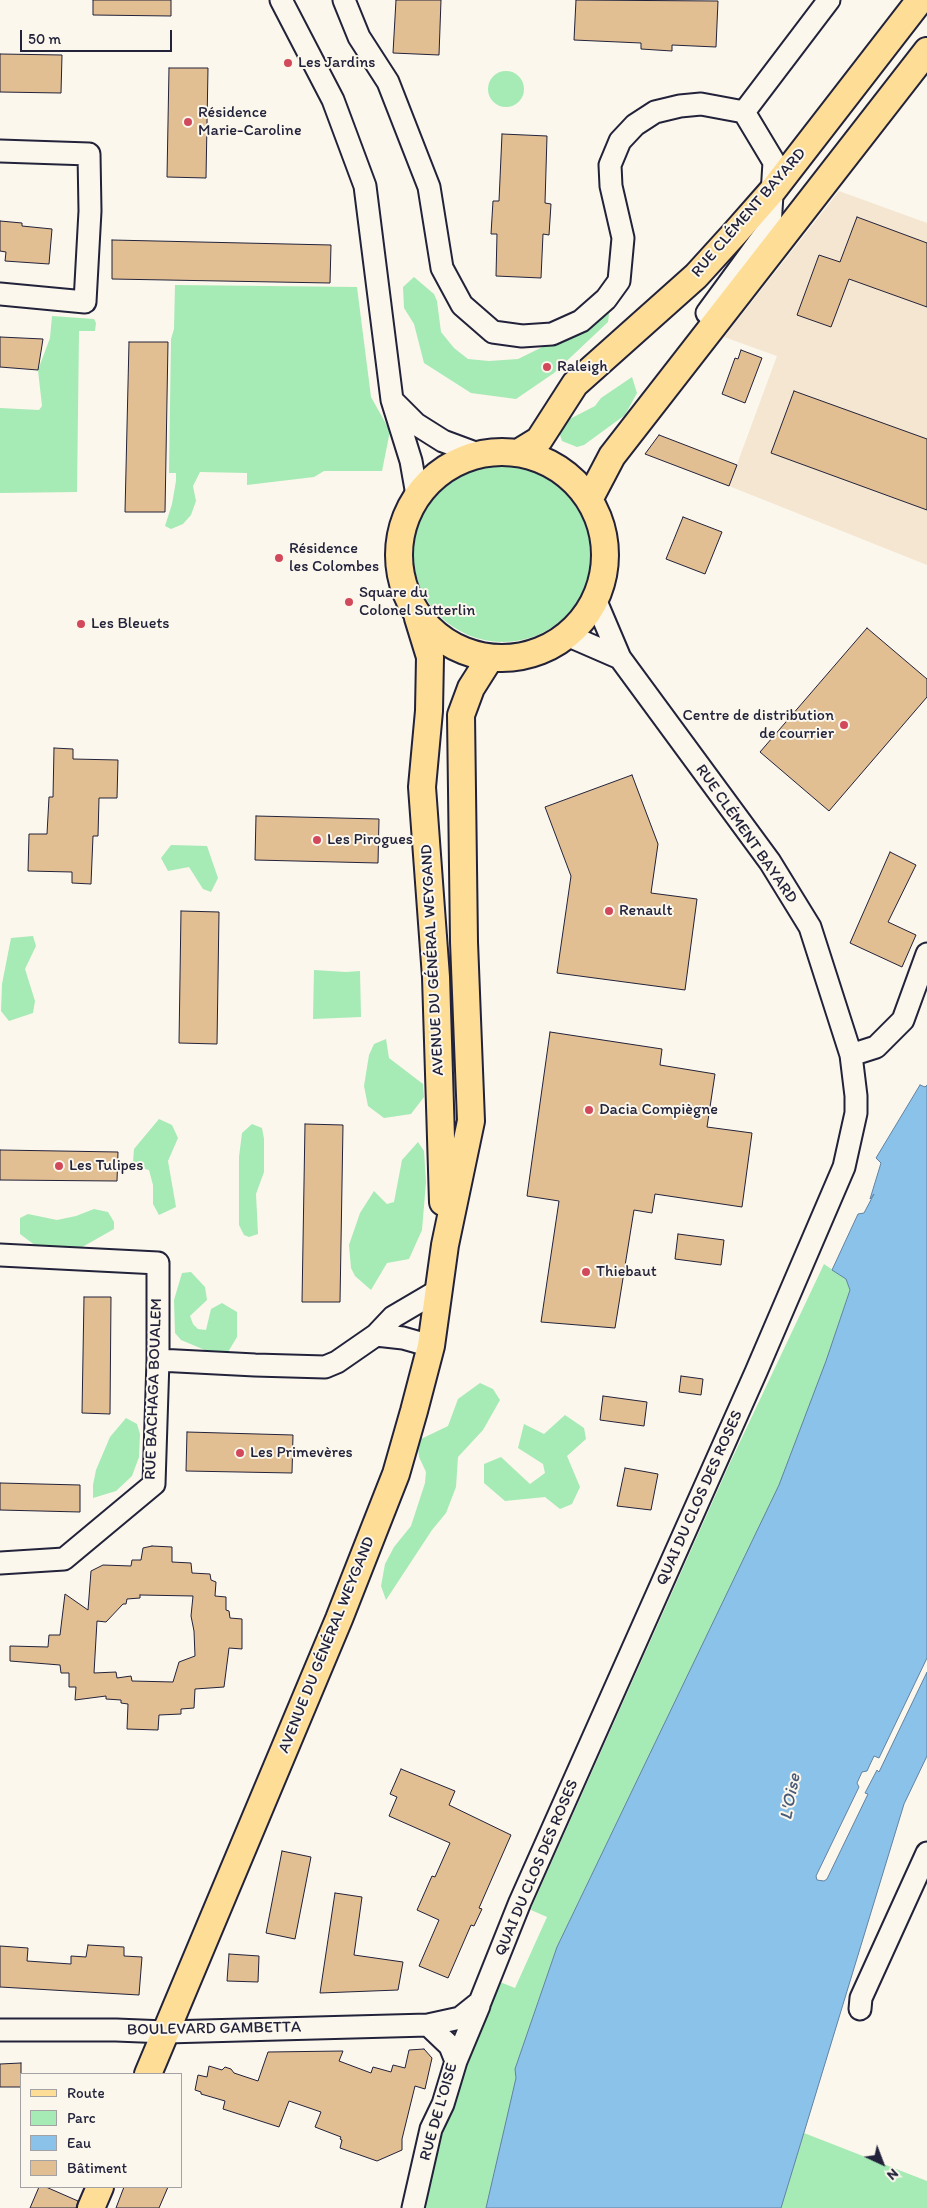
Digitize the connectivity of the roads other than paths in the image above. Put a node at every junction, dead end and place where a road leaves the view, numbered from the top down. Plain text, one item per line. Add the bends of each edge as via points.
1 (281, 0) edge
2 (344, 0) edge
3 (829, 0) edge
4 (920, 0) edge
5 (927, 51) edge
6 (744, 112) junction
7 (0, 151) edge
8 (773, 190) junction
9 (0, 294) edge
10 (694, 349) junction
11 (392, 400) junction
12 (521, 451) junction
13 (478, 454) junction
14 (417, 495) junction
15 (591, 496) junction
16 (595, 599) junction
17 (418, 616) junction
18 (567, 635) junction
19 (490, 658) junction
20 (620, 658) junction
21 (927, 954) edge
22 (851, 1055) junction
23 (445, 1245) junction
24 (0, 1255) edge
25 (439, 1290) junction
26 (376, 1335) junction
27 (431, 1346) junction
28 (158, 1360) junction
29 (0, 1563) edge
30 (927, 1853) edge
31 (480, 2002) junction
32 (860, 2009) dead end
33 (428, 2025) junction
34 (0, 2030) edge
35 (166, 2032) junction
36 (456, 2061) junction
37 (148, 2073) edge
38 (100, 2188) edge
39 (91, 2208) edge
40 (413, 2208) edge

1 - 11 street via 333,100 365,186
2 - 6 street via 359,37 388,82 429,187 442,268 462,305 493,332 522,336 552,334 581,320 606,299 619,281 622,238 610,165 620,141 635,125 655,112 680,106 701,104
3 - 6 street
4 - 8 main road, RUE CLÉMENT BAYARD
5 - 10 main road
6 - 8 street via 774,162
7 - 9 street via 89,154 90,211 86,302
8 - 10 street via 770,226 697,328
8 - 12 main road, RUE CLÉMENT BAYARD via 696,276 574,384 539,440
10 - 15 main road via 612,456
11 - 13 street via 416,424 443,441
11 - 14 street via 411,461
12 - 13 main road
12 - 15 main road via 546,461
13 - 14 main road via 444,469
14 - 17 main road via 404,520 398,546 400,574 408,601
15 - 16 main road via 604,538 604,570
16 - 18 main road via 588,613
16 - 20 street, RUE CLÉMENT BAYARD
17 - 19 main road via 446,642 462,651
17 - 23 main road, AVENUE DU GÉNÉRAL WEYGAND via 430,657 422,787 436,977
18 - 19 main road via 544,650 518,657
18 - 20 street
19 - 23 main road, AVENUE DU GÉNÉRAL WEYGAND via 471,688 461,716 471,1121
20 - 22 street, RUE CLÉMENT BAYARD via 770,862 810,927
21 - 22 street via 903,1020 876,1047
22 - 31 street, QUAI DU CLOS DES ROSES via 856,1113 844,1166 520,1902
23 - 25 main road, AVENUE DU GÉNÉRAL WEYGAND
24 - 28 street, RUE BACHAGA BOUALEM via 158,1263
25 - 26 street via 392,1317
25 - 27 main road, AVENUE DU GÉNÉRAL WEYGAND
26 - 27 street
26 - 28 street via 338,1362 325,1367
27 - 35 main road, AVENUE DU GÉNÉRAL WEYGAND via 396,1474
28 - 29 street, RUE BACHAGA BOUALEM via 154,1484 64,1559
30 - 32 street via 861,1998
31 - 33 street, QUAI DU CLOS DES ROSES via 460,2018
31 - 36 street
33 - 35 street, BOULEVARD GAMBETTA
33 - 36 street, RUE DE L'OISE via 450,2046
34 - 35 street, BOULEVARD GAMBETTA
35 - 37 main road, AVENUE DU GÉNÉRAL WEYGAND
36 - 40 street, RUE DE L'OISE via 443,2104 431,2129
38 - 39 main road

